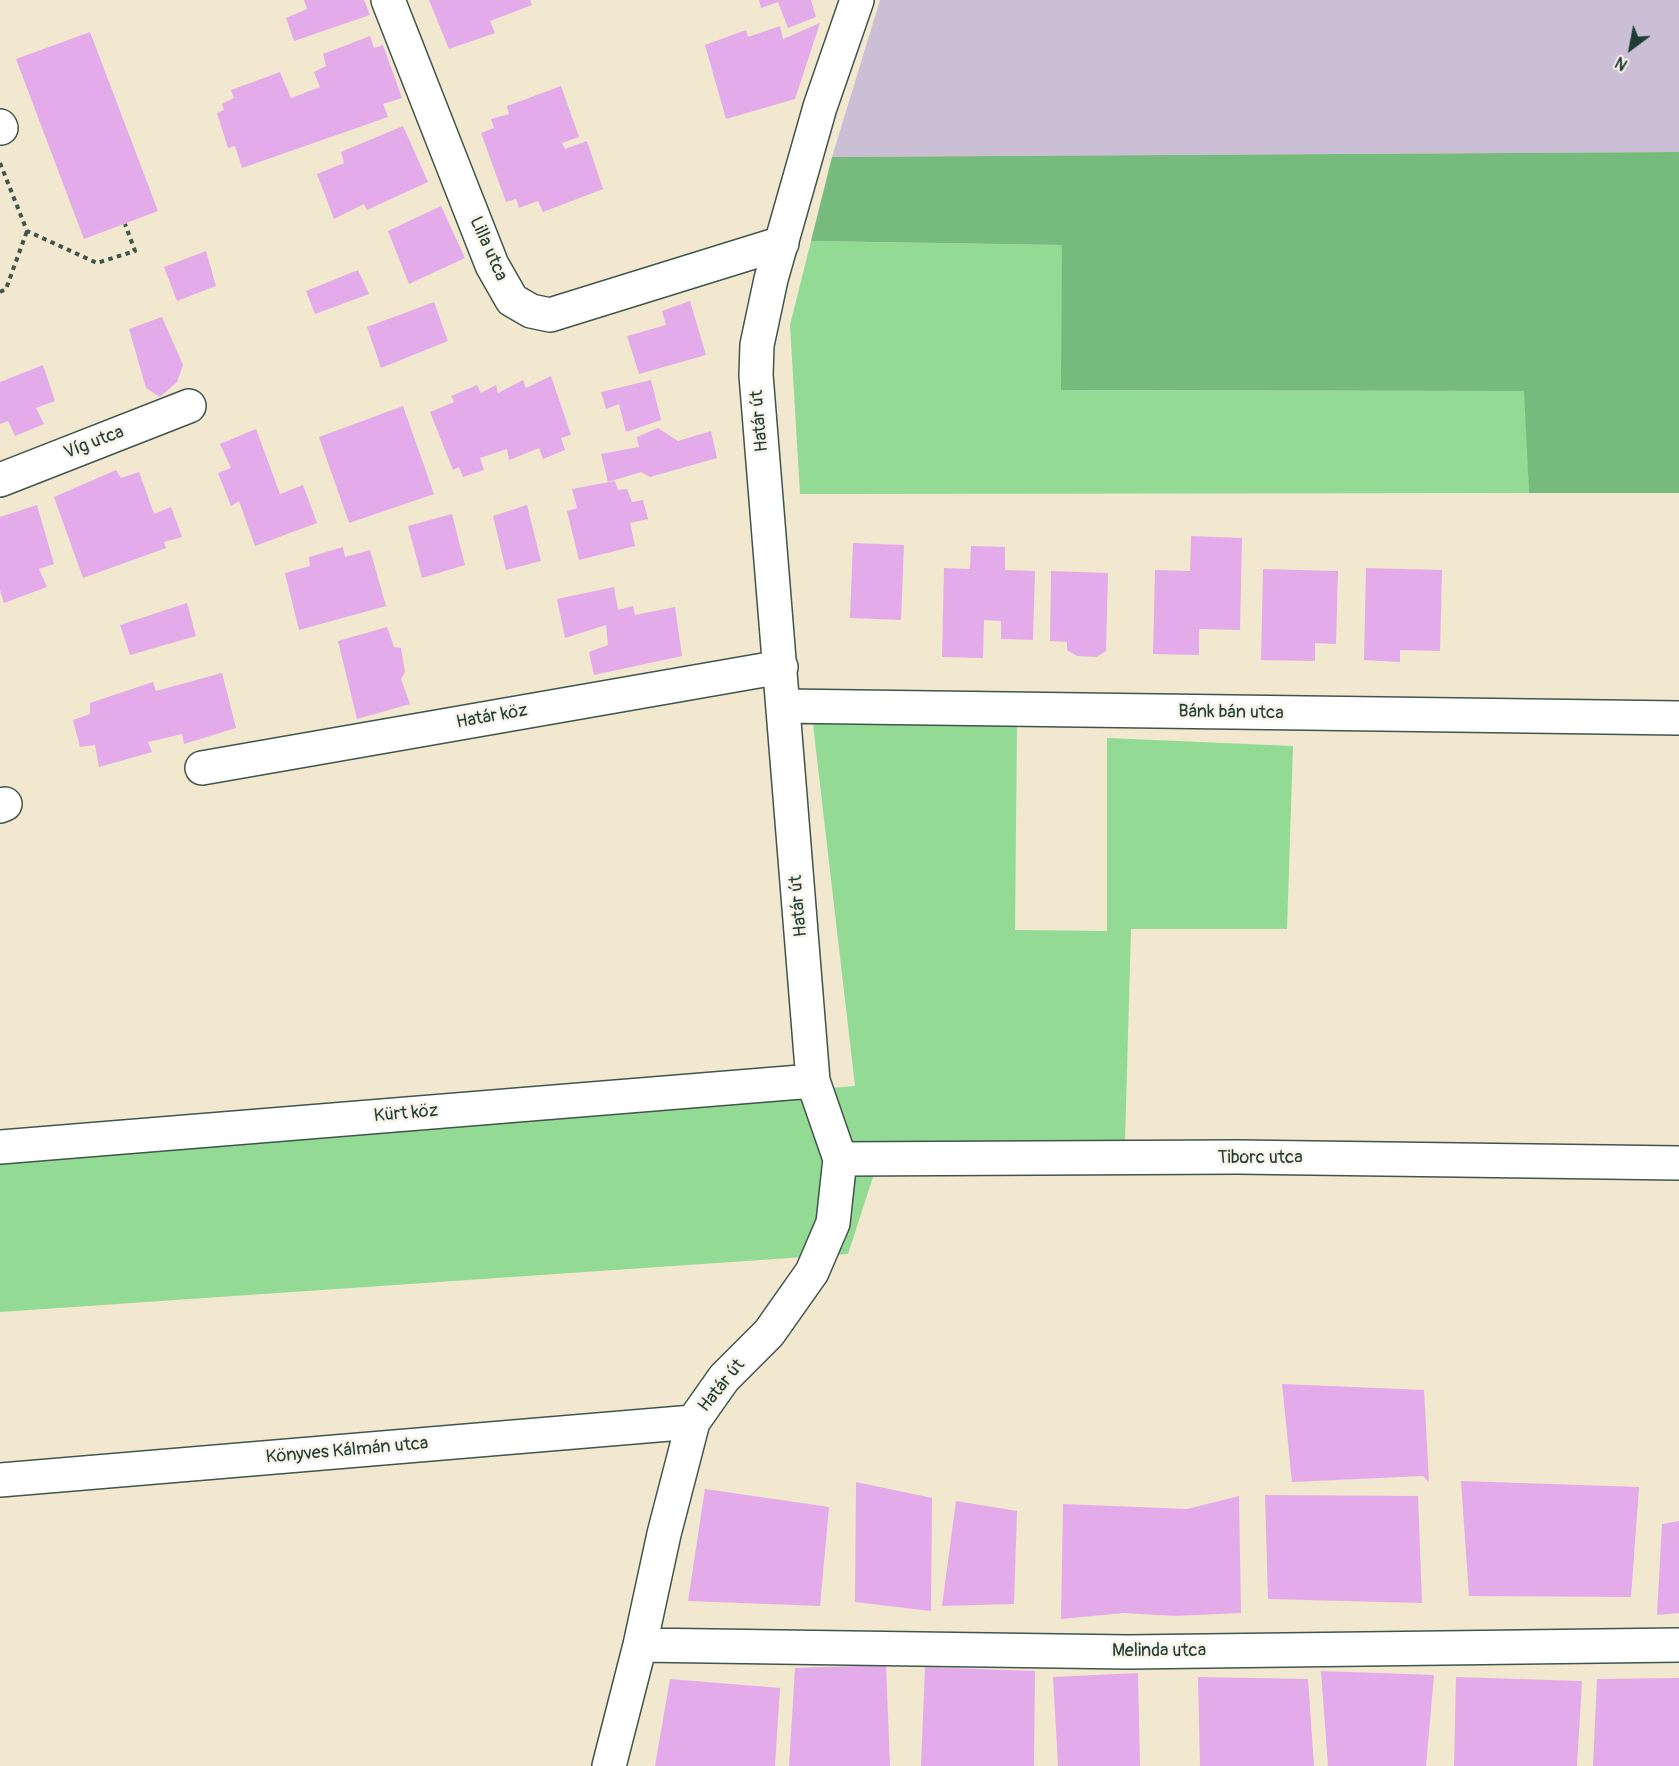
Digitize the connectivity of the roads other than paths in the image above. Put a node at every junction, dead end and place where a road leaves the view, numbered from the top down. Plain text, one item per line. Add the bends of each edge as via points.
1 (388, 0) edge
2 (857, 0) edge
3 (782, 243) junction
4 (189, 405) dead end
5 (0, 480) edge
6 (781, 667) junction
7 (783, 706) junction
8 (1679, 718) edge
9 (202, 768) dead end
10 (813, 1081) junction
11 (0, 1147) edge
12 (840, 1159) junction
13 (1679, 1163) edge
14 (693, 1422) junction
15 (0, 1480) edge
16 (640, 1645) junction
17 (1679, 1645) edge
18 (609, 1766) edge

1 - 3 street, Lilla utca via 492,265 512,300 531,311 550,315
2 - 3 street, Határ út via 820,107
3 - 6 street, Határ út via 761,314 756,375
4 - 5 street, Víg utca
6 - 7 street, Határ út
6 - 9 street, Határ köz
7 - 8 street, Bánk bán utca
7 - 10 street, Határ út
10 - 11 street, Kürt köz
10 - 12 street, Határ út
12 - 13 street, Tiborc utca via 1238,1157
12 - 14 street, Határ út via 833,1223 812,1272 769,1333 724,1378
14 - 15 street, Könyves Kálmán utca
14 - 16 street, Határ út
16 - 17 street, Melinda utca via 1128,1652
16 - 18 street, Határ út

